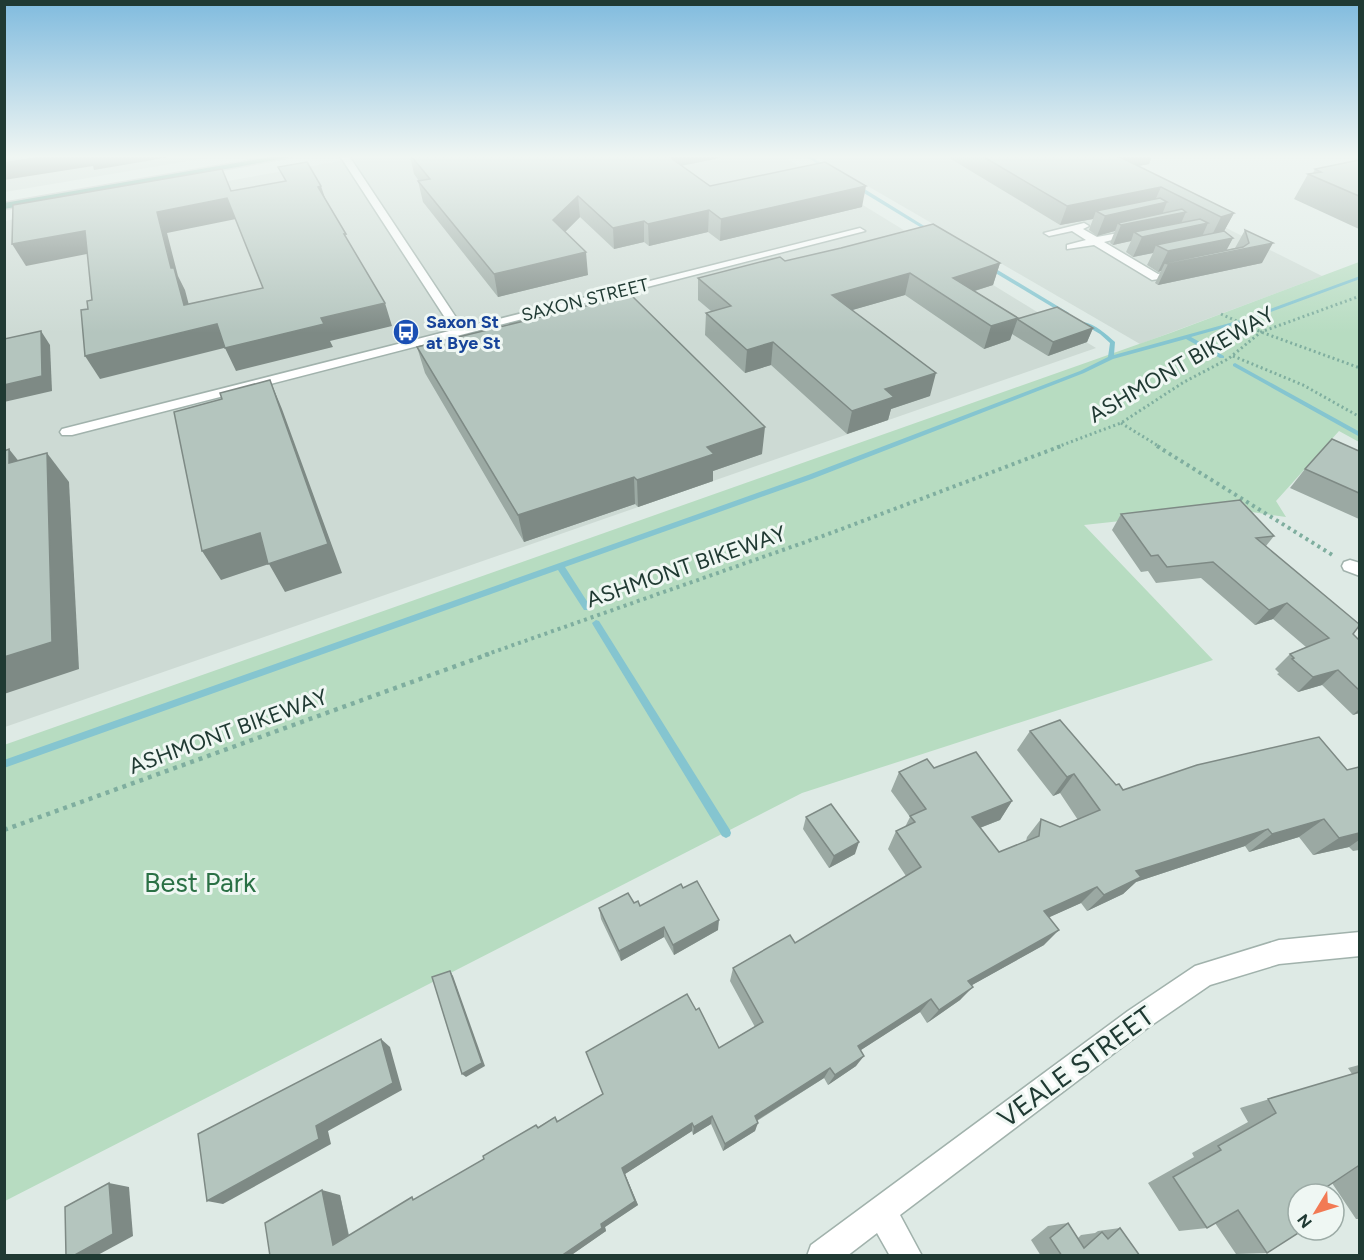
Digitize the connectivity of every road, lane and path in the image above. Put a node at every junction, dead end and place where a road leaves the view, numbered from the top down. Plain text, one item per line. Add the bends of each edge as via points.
1 (383, 215) edge
2 (1097, 224) edge
3 (1074, 228) junction
4 (1151, 228) edge
5 (860, 231) dead end
6 (1049, 233) dead end
7 (1094, 240) junction
8 (1071, 247) dead end
9 (1122, 248) dead end
10 (1110, 250) junction
11 (1152, 258) dead end
12 (1131, 263) junction
13 (1188, 271) edge
14 (1359, 296) edge
15 (1221, 314) dead end
16 (460, 332) junction
17 (1262, 332) junction
18 (1233, 356) junction
19 (1359, 368) edge
20 (1359, 417) edge
21 (1121, 423) junction
22 (67, 432) dead end
23 (1355, 568) edge
24 (4, 830) edge
25 (1359, 944) edge
26 (882, 1212) junction
27 (822, 1256) edge
28 (907, 1256) edge

1 - 16 street
2 - 3 street
3 - 6 street
3 - 7 street
4 - 7 street
5 - 16 street, SAXON STREET
7 - 8 street
7 - 10 street
9 - 10 street
10 - 12 street
11 - 12 street
12 - 13 street via 1156,278
14 - 17 path, ASHMONT BIKEWAY
15 - 17 path
16 - 22 street, SAXON STREET
17 - 18 path, ASHMONT BIKEWAY
17 - 19 path
18 - 20 path via 1303,385
18 - 21 path, ASHMONT BIKEWAY
21 - 23 path
21 - 24 path, ASHMONT BIKEWAY via 831,533 623,604
25 - 26 street, VEALE STREET via 1279,952 1204,975 1137,1020
26 - 27 street, VEALE STREET
26 - 28 street

